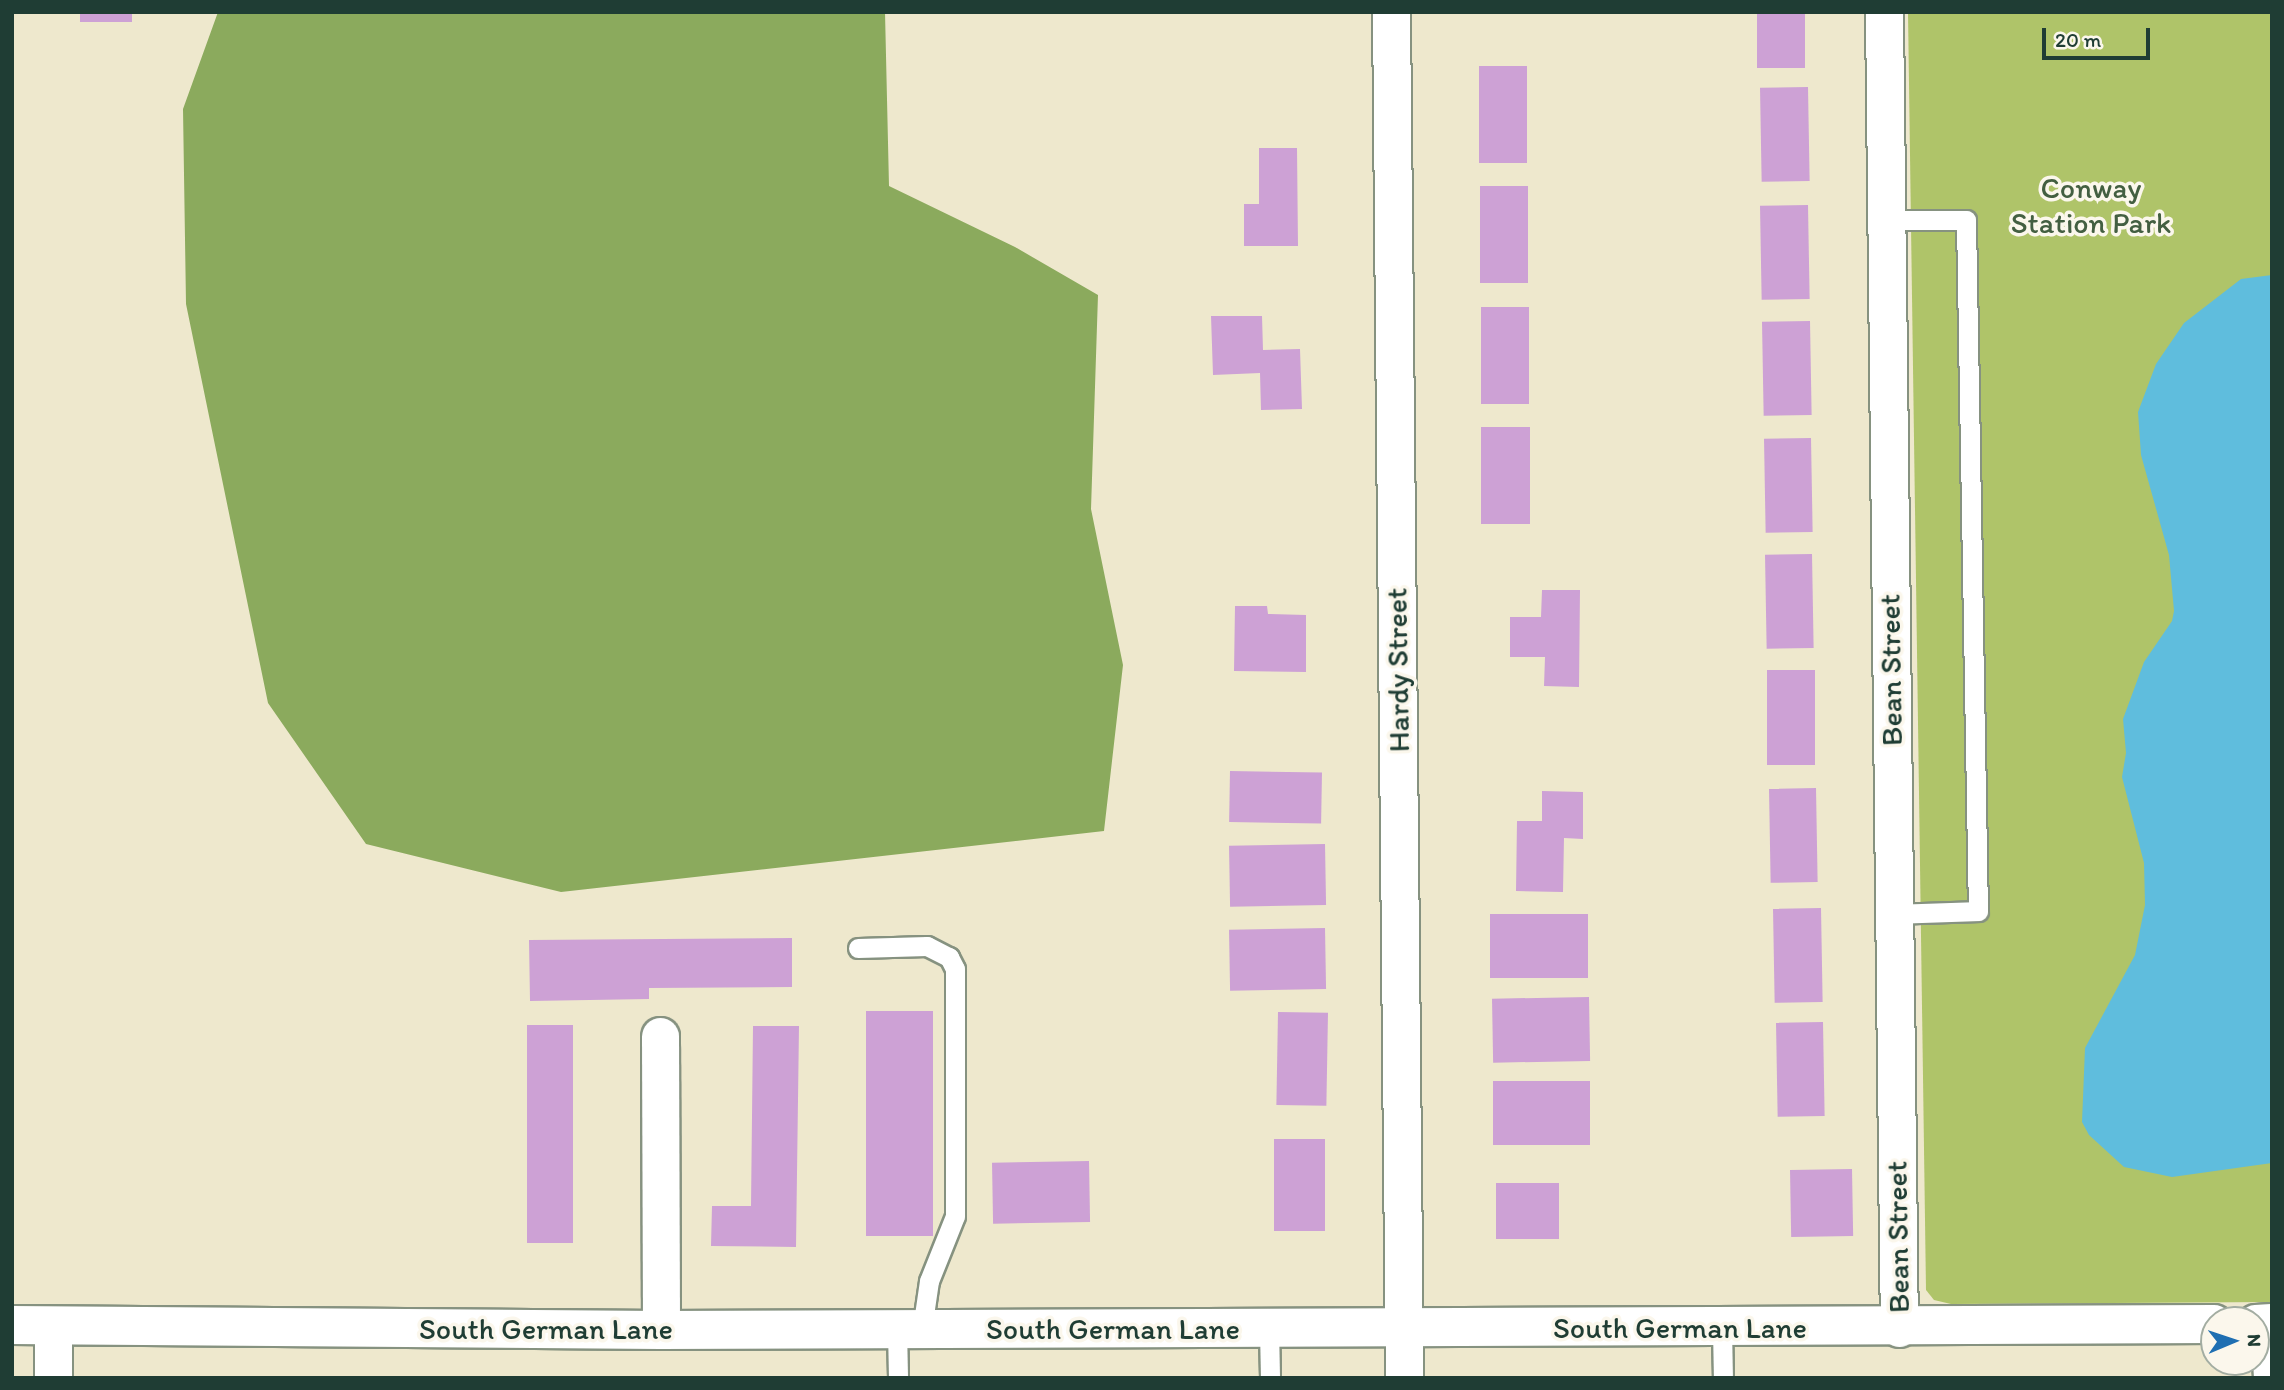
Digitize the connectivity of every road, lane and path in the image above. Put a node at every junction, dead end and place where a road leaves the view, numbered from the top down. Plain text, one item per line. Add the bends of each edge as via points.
1 (1391, 12) edge
2 (1884, 12) edge
3 (1886, 220) junction
4 (1894, 914) junction
5 (858, 948) dead end
6 (660, 1036) dead end
7 (2200, 1324) edge
8 (12, 1325) edge
9 (52, 1326) junction
10 (1722, 1328) junction
11 (1899, 1328) junction
12 (909, 1329) junction
13 (1269, 1329) junction
14 (1405, 1329) junction
15 (661, 1330) junction
16 (53, 1378) edge
17 (898, 1378) edge
18 (1270, 1378) edge
19 (1404, 1378) edge
20 (1723, 1378) edge

1 - 14 street, Hardy Street
2 - 3 street, Bean Street
3 - 4 street, Bean Street
3 - 4 lane via 1966,220 1978,911
4 - 11 street, Bean Street
5 - 12 lane via 927,946 949,957 955,969 956,1216
6 - 15 street
7 - 11 street, South German Lane
8 - 9 street, South German Lane
9 - 15 street, South German Lane
9 - 16 street
10 - 11 street, South German Lane
10 - 14 street, South German Lane
10 - 20 lane
12 - 13 street, South German Lane
12 - 15 street, South German Lane
12 - 17 lane
13 - 14 street, South German Lane
13 - 18 lane
14 - 19 street, Hardy Street

